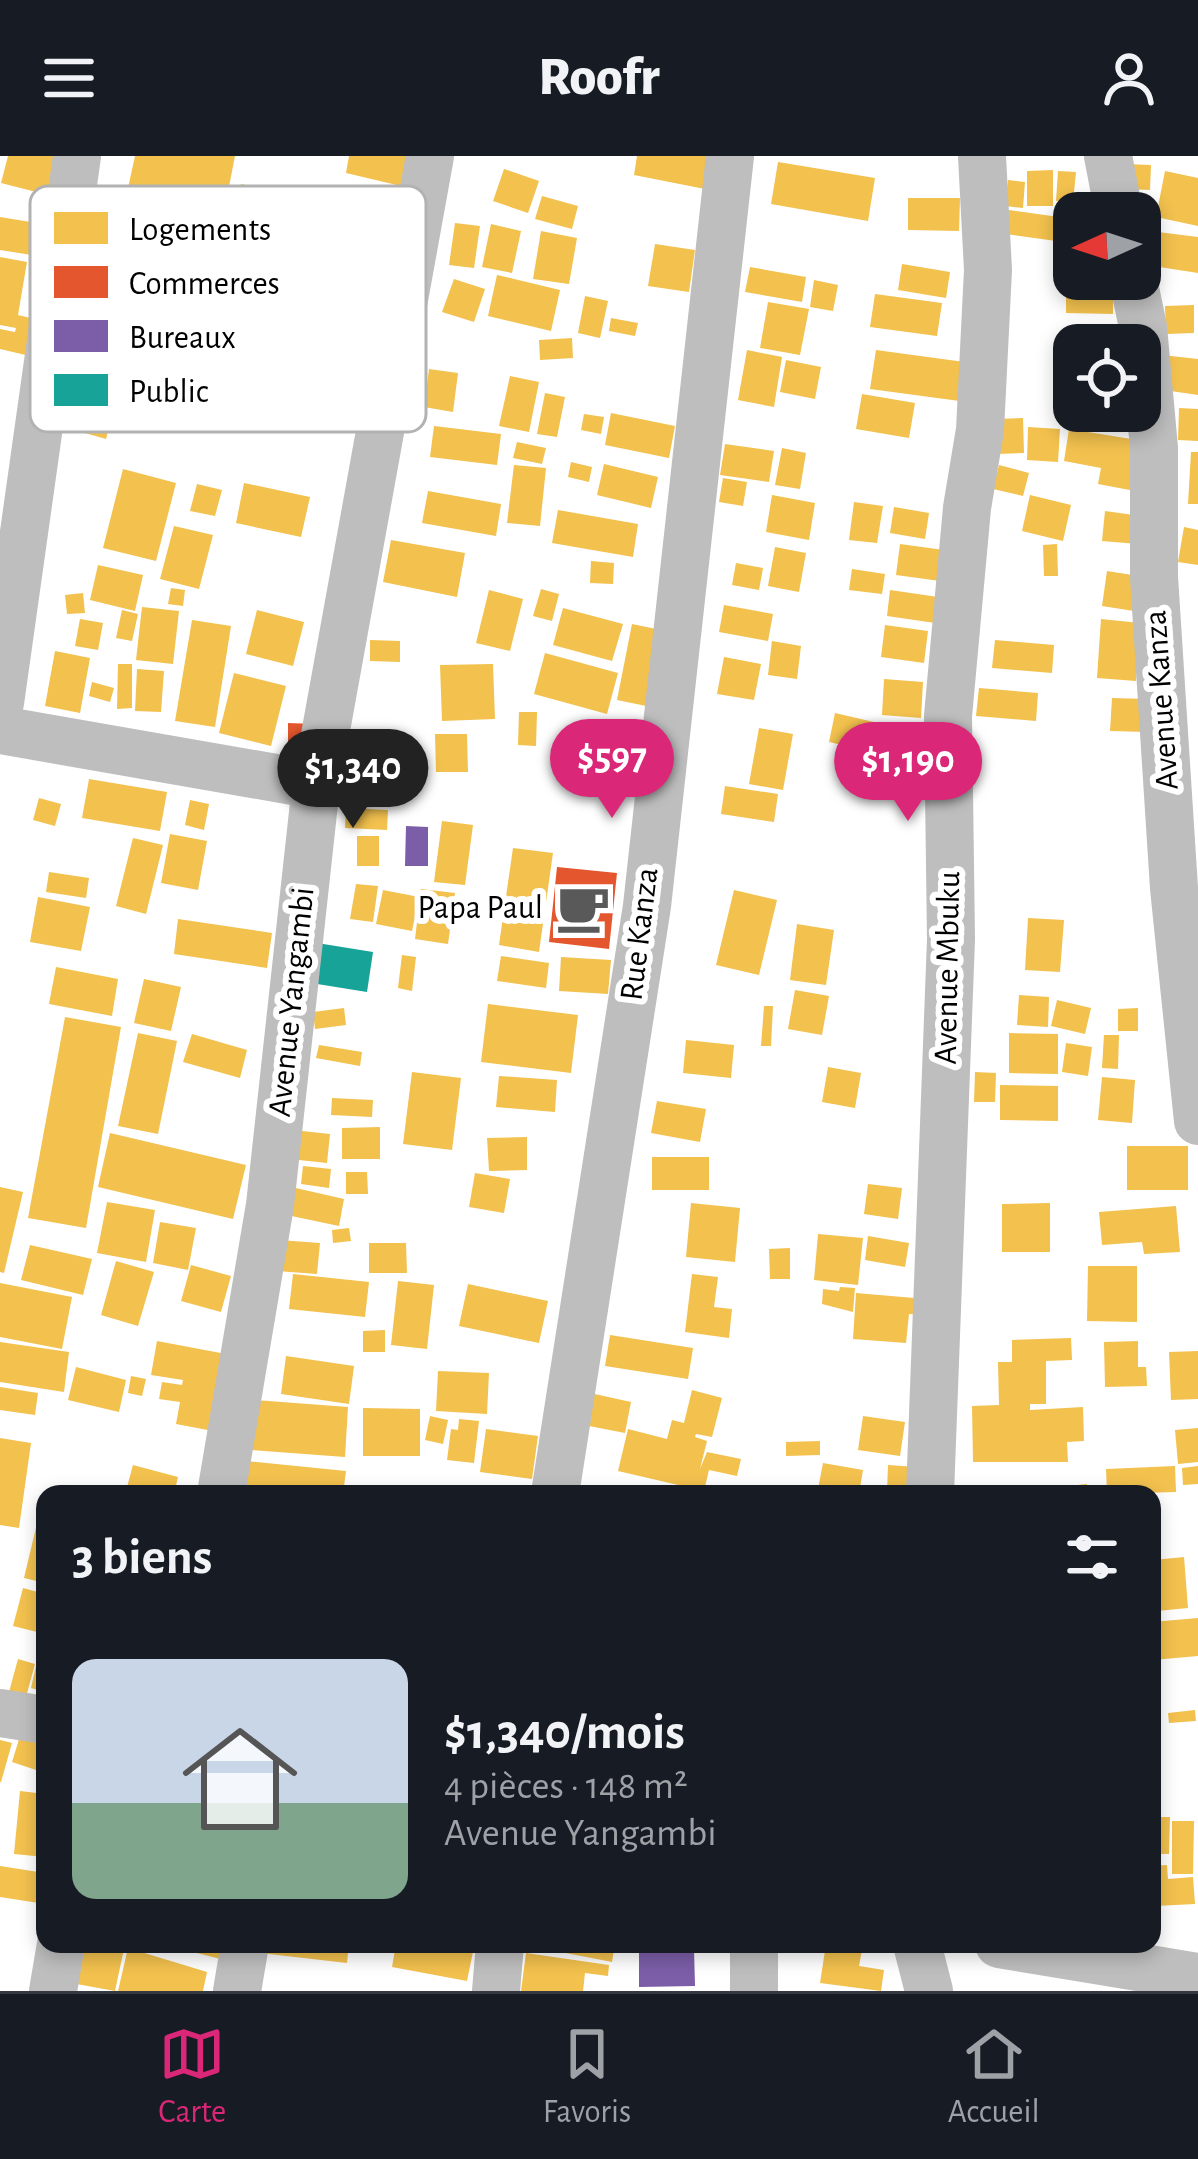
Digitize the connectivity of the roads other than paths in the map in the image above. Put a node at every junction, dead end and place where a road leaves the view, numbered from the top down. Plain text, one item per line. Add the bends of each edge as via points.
1 (77, 156) edge
2 (430, 156) edge
3 (730, 156) edge
4 (982, 156) edge
5 (1108, 156) edge
6 (73, 186) edge
7 (425, 186) edge
8 (1115, 192) edge
9 (1137, 300) edge
10 (38, 432) edge
11 (380, 432) edge
12 (0, 703) edge
13 (0, 730) edge
14 (316, 784) junction
15 (1198, 1121) edge
16 (222, 1485) edge
17 (555, 1485) edge
18 (930, 1485) edge
19 (0, 1713) edge
20 (36, 1719) edge
21 (59, 1953) edge
22 (243, 1953) edge
23 (499, 1953) edge
24 (754, 1953) edge
25 (919, 1953) edge
26 (1053, 1953) edge
27 (1198, 1977) edge
28 (53, 1991) edge
29 (236, 1991) edge
30 (496, 1991) edge
31 (754, 1991) edge
32 (929, 1991) edge

1 - 6 street
2 - 7 street, Avenue Yangambi
3 - 17 street, Rue Kanza via 647,906
4 - 18 street, Avenue Mbuku via 988,270 980,430 948,716 951,939
5 - 8 street
9 - 15 street, Avenue Kanza via 1154,448 1174,888
10 - 12 street
11 - 14 street, Avenue Yangambi
13 - 14 street
14 - 16 street, Avenue Yangambi via 270,1205
19 - 20 street
21 - 28 street
22 - 29 street
23 - 30 street
24 - 31 street
25 - 32 street
26 - 27 street

